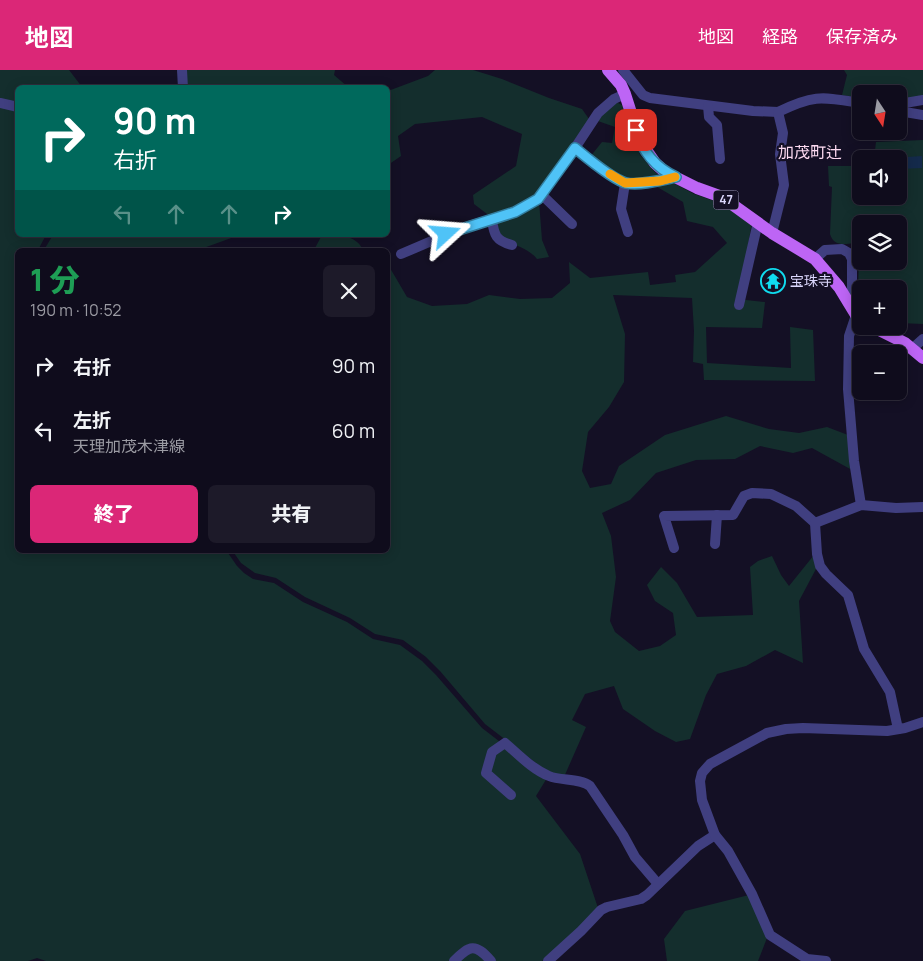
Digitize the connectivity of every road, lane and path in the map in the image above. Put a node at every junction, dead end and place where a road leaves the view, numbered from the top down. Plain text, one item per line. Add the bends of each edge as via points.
1 (182, 70) edge
2 (608, 70) edge
3 (623, 70) edge
4 (183, 85) edge
5 (625, 94) junction
6 (923, 100) edge
7 (852, 101) edge
8 (908, 102) edge
9 (0, 103) edge
10 (15, 106) edge
11 (708, 106) junction
12 (778, 112) junction
13 (908, 112) edge
14 (923, 115) edge
15 (575, 148) junction
16 (720, 160) dead end
17 (676, 177) junction
18 (625, 183) junction
19 (542, 195) junction
20 (492, 220) junction
21 (758, 222) junction
22 (572, 224) dead end
23 (628, 232) dead end
24 (772, 233) junction
25 (512, 245) dead end
26 (401, 254) dead end
27 (815, 259) junction
28 (852, 280) edge
29 (739, 306) dead end
30 (852, 308) edge
31 (852, 332) edge
32 (890, 335) edge
33 (923, 339) edge
34 (913, 348) junction
35 (923, 358) edge
36 (861, 505) junction
37 (923, 507) edge
38 (717, 515) junction
39 (815, 523) junction
40 (715, 544) dead end
41 (674, 548) dead end
42 (923, 722) edge
43 (898, 730) junction
44 (511, 795) dead end
45 (715, 835) junction
46 (658, 884) junction
47 (454, 961) edge
48 (491, 961) edge
49 (548, 961) edge
50 (826, 961) edge

1 - 4 street
2 - 5 main road, 47
3 - 11 street via 643,95 650,98
5 - 15 street via 598,112
5 - 17 main road, 47 via 646,152 665,172
6 - 8 street
7 - 12 street via 816,97
9 - 10 street
11 - 12 street
11 - 16 street via 709,117 717,125
12 - 24 street via 783,133 780,154 784,185
13 - 14 street
15 - 18 street
15 - 19 street
17 - 18 street
17 - 21 main road, 47 via 722,197
18 - 23 street via 621,209
19 - 20 street via 524,208
19 - 22 street
20 - 25 street via 494,233 502,242
20 - 26 street via 462,228
21 - 24 main road, 47
21 - 29 street
24 - 27 main road, 47
27 - 28 street via 825,250 842,249 852,259
27 - 30 main road, 47
31 - 36 street via 848,389
32 - 34 main road
33 - 34 street
34 - 35 main road
36 - 37 street
36 - 39 street
38 - 39 street via 733,515 744,496 771,494 796,506
38 - 40 street
38 - 41 street via 664,516
39 - 43 street via 820,566 848,596 864,649 890,692
42 - 43 street
43 - 45 street via 803,728 757,737 710,764 702,773 702,800
44 - 46 street via 486,773 492,752 505,743 543,774 590,786 635,857
45 - 46 street via 698,846
45 - 50 street via 728,851 752,894 770,935 807,959
46 - 49 street via 641,899 601,910
47 - 48 street via 466,949 473,947 481,950

